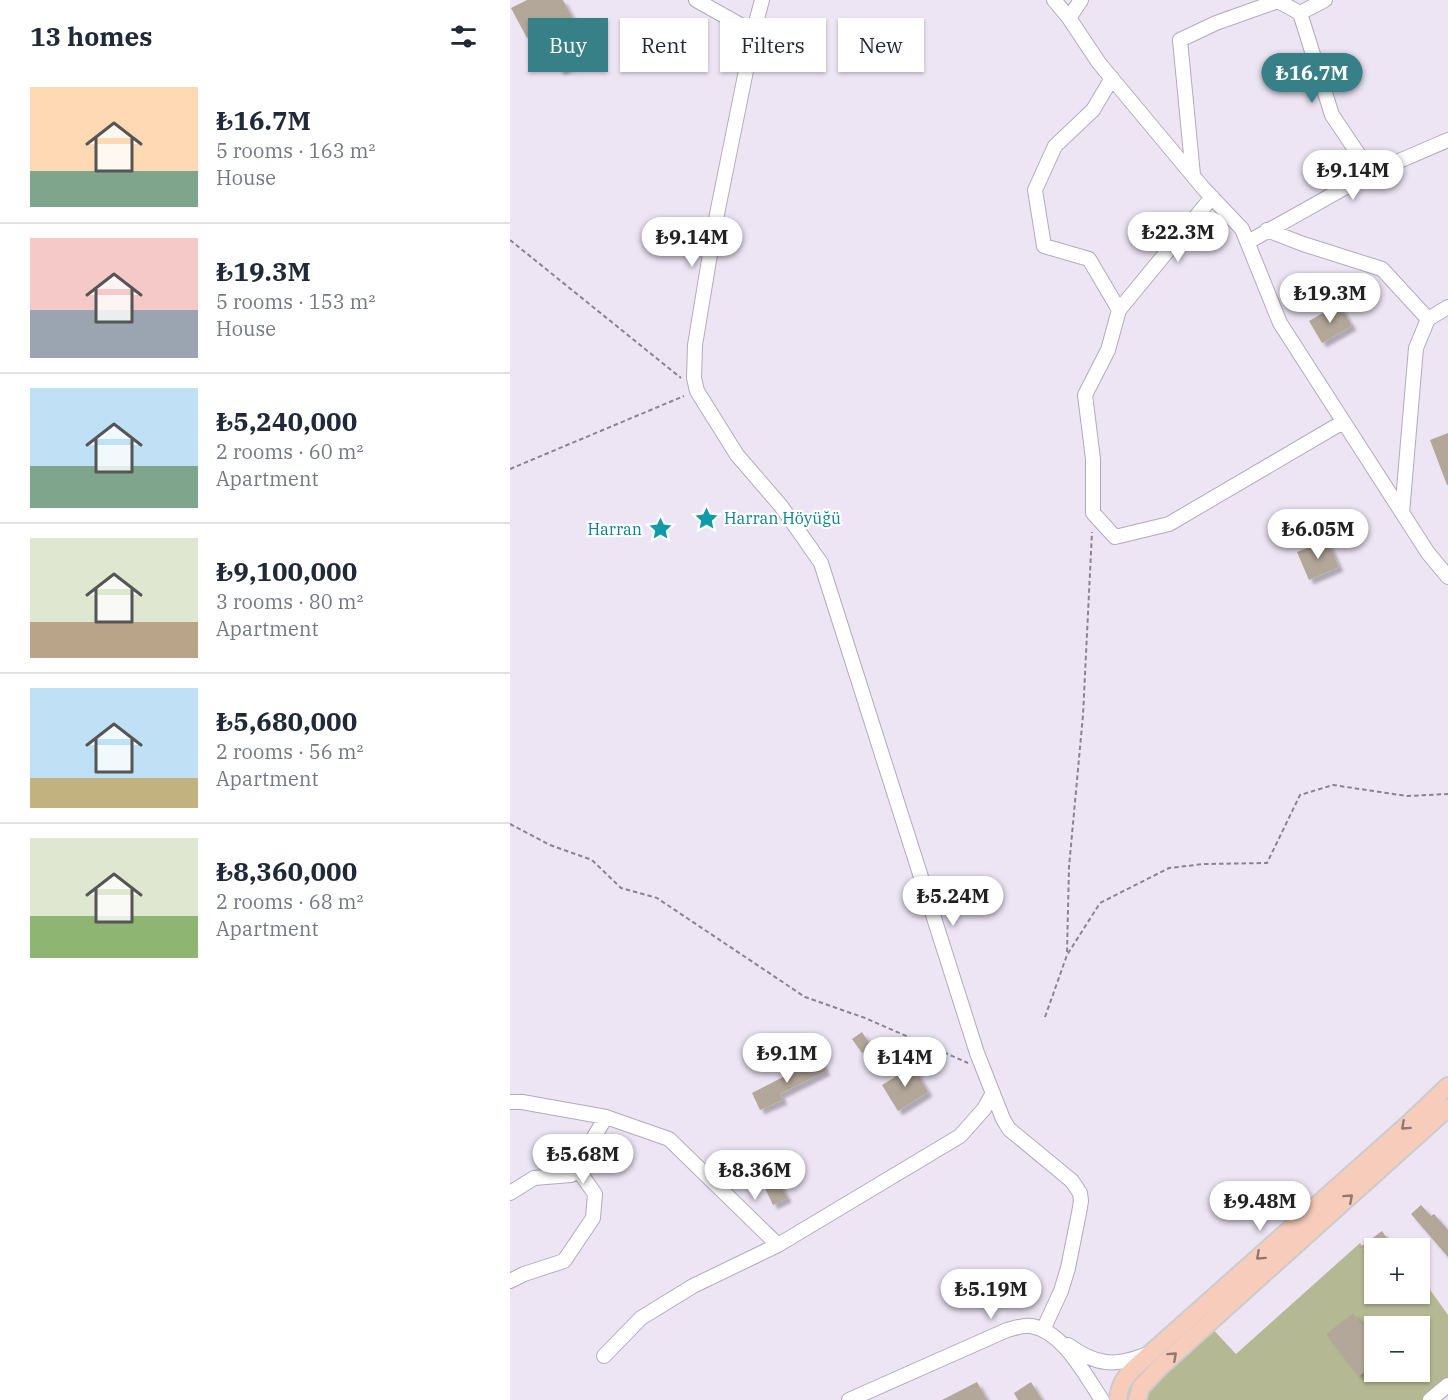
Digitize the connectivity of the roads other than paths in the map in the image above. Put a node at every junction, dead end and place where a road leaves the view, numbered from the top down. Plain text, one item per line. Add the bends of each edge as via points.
1 (696, 0) edge
2 (762, 0) edge
3 (1054, 0) edge
4 (1081, 0) edge
5 (1325, 0) edge
6 (1300, 13) junction
7 (728, 18) edge
8 (757, 18) edge
9 (1069, 18) junction
10 (745, 72) edge
11 (1112, 78) junction
12 (1448, 140) edge
13 (1371, 173) junction
14 (1193, 176) junction
15 (1212, 197) junction
16 (1267, 230) junction
17 (1248, 242) junction
18 (1448, 307) edge
19 (1119, 310) junction
20 (1428, 319) junction
21 (1343, 422) junction
22 (1402, 513) junction
23 (1448, 577) edge
24 (1448, 1086) edge
25 (993, 1093) junction
26 (510, 1102) edge
27 (1448, 1108) edge
28 (606, 1117) junction
29 (576, 1167) junction
30 (510, 1193) edge
31 (778, 1245) junction
32 (510, 1281) edge
33 (1047, 1332) junction
34 (1151, 1353) junction
35 (604, 1356) dead end
36 (1448, 1385) edge
37 (849, 1400) edge
38 (1102, 1400) edge
39 (1118, 1400) edge
40 (1137, 1400) edge
41 (1430, 1400) edge

1 - 7 street
2 - 8 street
3 - 9 street
4 - 9 street
5 - 6 street
6 - 13 street via 1332,115
6 - 14 street via 1278,1 1180,40
9 - 11 street
10 - 25 street via 695,345 696,391 737,455 781,506 821,563
11 - 14 street
11 - 19 street via 1093,110 1055,146 1035,190 1044,246 1089,259
12 - 13 street
13 - 16 street
14 - 15 street
15 - 17 street via 1242,229
15 - 19 street
16 - 17 street
16 - 20 street via 1382,269
17 - 21 street via 1280,323
18 - 20 street
19 - 21 street via 1108,350 1085,395 1094,459 1093,513 1115,537 1169,524
20 - 22 street via 1416,348
21 - 22 street
22 - 23 street
24 -> 34 main road
25 - 31 street via 960,1136
25 - 33 street via 1009,1129 1072,1181 1080,1193 1068,1268
26 - 28 street
40 -> 27 main road via 1141,1388 1159,1368
28 - 29 street
28 - 31 street via 669,1139
29 - 30 street via 571,1175 534,1178
29 - 32 street via 595,1194 593,1218 564,1260
31 - 35 street via 693,1286 641,1318
33 - 34 street via 1101,1362 1130,1361
33 - 37 street via 1032,1326 1007,1330
33 - 38 street via 1076,1361
34 - 39 main road via 1127,1376
36 - 41 street

